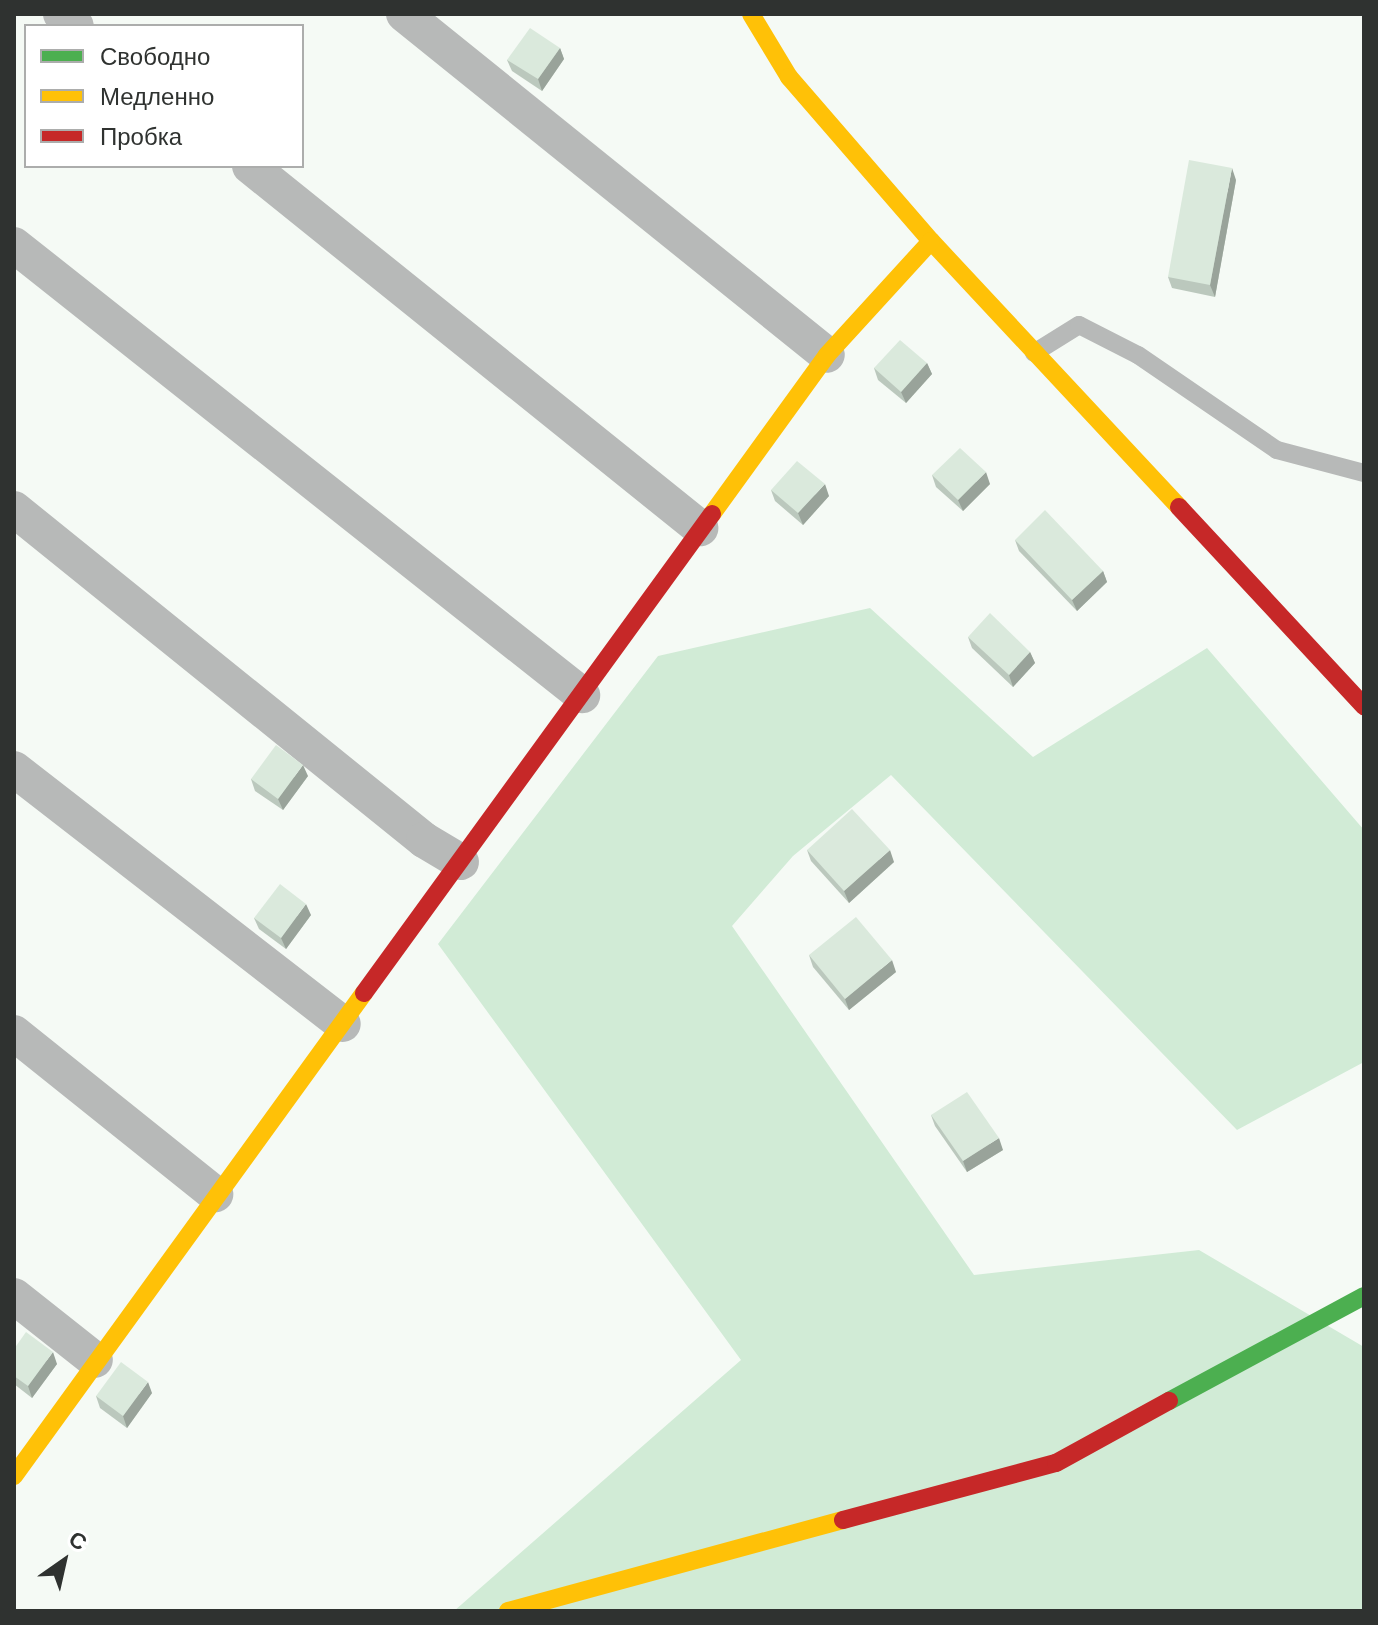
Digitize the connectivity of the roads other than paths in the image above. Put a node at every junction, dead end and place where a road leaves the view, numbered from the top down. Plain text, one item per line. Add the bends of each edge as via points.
1 (404, 14) edge
2 (751, 14) edge
3 (252, 168) edge
4 (931, 241) junction
5 (14, 245) edge
6 (827, 355) junction
7 (1032, 355) junction
8 (1364, 473) edge
9 (14, 509) edge
10 (700, 528) junction
11 (582, 695) junction
12 (1364, 706) edge
13 (14, 769) edge
14 (461, 862) junction
15 (343, 1024) junction
16 (14, 1033) edge
17 (215, 1194) junction
18 (14, 1296) edge
19 (1364, 1296) edge
20 (95, 1360) junction
21 (14, 1476) edge
22 (508, 1611) edge

1 - 6 street
2 - 4 street via 789,77
3 - 10 street
4 - 6 street
4 - 7 street
5 - 11 street
6 - 10 street
7 - 8 lane via 1079,325 1138,355 1277,450
7 - 12 street
9 - 14 street via 424,840
10 - 11 street
11 - 14 street
13 - 15 street
14 - 15 street
15 - 17 street
16 - 17 street
17 - 20 street
18 - 20 street
19 - 22 street via 1056,1463
20 - 21 street

